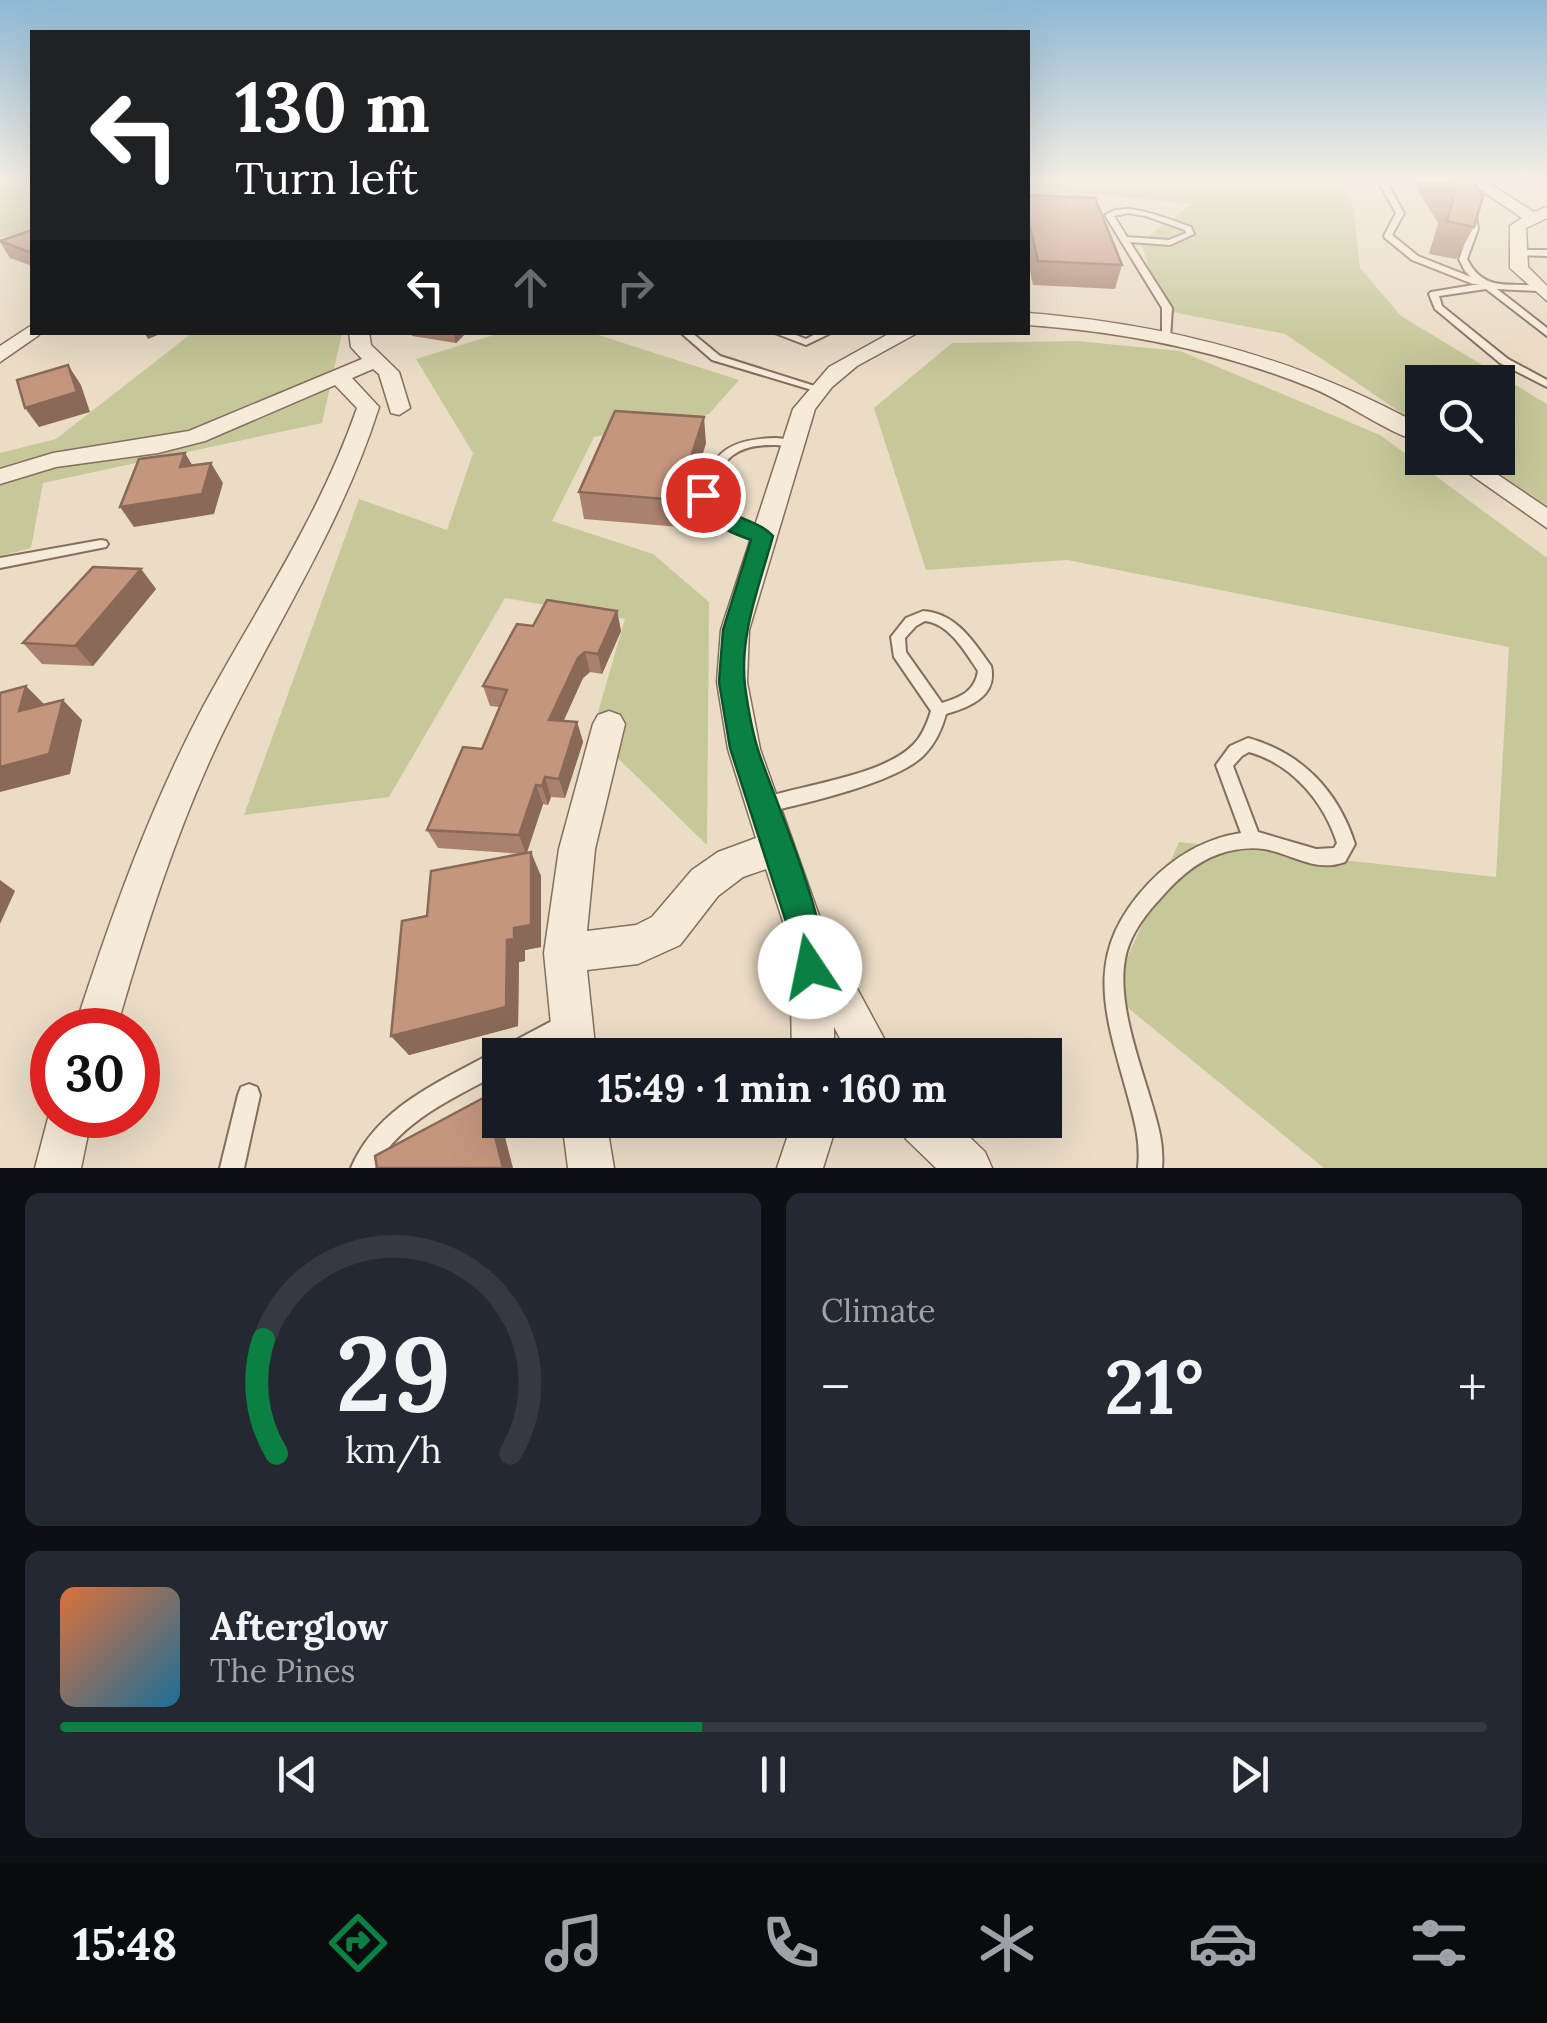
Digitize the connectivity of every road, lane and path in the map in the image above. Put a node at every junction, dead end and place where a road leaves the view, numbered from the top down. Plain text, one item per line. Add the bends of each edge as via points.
1 (1124, 236) edge
2 (1187, 236) edge
3 (1388, 236) edge
4 (1472, 236) edge
5 (1518, 236) edge
6 (1126, 239) junction
7 (1519, 253) junction
8 (1546, 257) edge
9 (1486, 286) junction
10 (1542, 292) edge
11 (1030, 319) edge
12 (30, 333) edge
13 (1547, 333) edge
14 (359, 335) edge
15 (689, 335) edge
16 (786, 335) edge
17 (821, 335) edge
18 (904, 335) edge
19 (1168, 338) junction
20 (0, 356) edge
21 (376, 360) junction
22 (338, 377) junction
23 (1547, 384) edge
24 (816, 388) junction
25 (399, 408) dead end
26 (1405, 426) edge
27 (794, 443) junction
28 (1482, 475) edge
29 (0, 476) edge
30 (1547, 520) edge
31 (762, 536) junction
32 (101, 544) dead end
33 (0, 563) edge
34 (940, 710) junction
35 (609, 724) dead end
36 (762, 806) junction
37 (1252, 840) junction
38 (777, 848) junction
39 (806, 934) junction
40 (564, 953) junction
41 (102, 1008) edge
42 (573, 1038) edge
43 (813, 1038) edge
44 (863, 1038) edge
45 (482, 1071) edge
46 (249, 1095) dead end
47 (65, 1138) edge
48 (587, 1138) edge
49 (927, 1138) edge
50 (937, 1138) edge
51 (58, 1168) edge
52 (232, 1168) edge
53 (363, 1168) edge
54 (591, 1168) edge
55 (940, 1168) edge
56 (969, 1168) edge
57 (1150, 1168) edge

1 - 6 lane
2 - 6 lane via 1170,243
3 - 9 lane via 1415,258
4 - 9 lane via 1463,259
5 - 7 street
6 - 19 lane via 1167,308
7 - 8 lane
7 - 10 street via 1519,268
9 - 10 lane
9 - 13 lane
9 - 23 lane via 1434,294 1438,307 1504,362
11 - 19 street
12 - 20 street
14 - 21 street via 361,347
15 - 24 lane via 716,358
16 - 17 lane via 806,342
18 - 24 street via 842,365
19 - 26 street via 1280,366
21 - 22 street
21 - 25 street via 394,384
22 - 29 street via 197,436 53,460
22 - 41 street via 368,407 362,426 315,535 176,798 136,894
24 - 27 street
27 - 31 street
27 - 31 lane via 739,445 711,468 703,495 711,511
28 - 30 street
31 - 36 street via 735,630 732,682
32 - 33 lane
34 - 34 lane via 898,652 898,637 920,617 951,624 986,670 985,687 974,698
34 - 36 lane via 913,756
35 - 40 street via 577,834
36 - 38 street
37 - 37 lane via 1324,860 1339,856 1346,844 1332,806 1280,756 1248,746 1224,765
37 - 57 lane via 1182,860 1126,927 1114,962 1117,1010 1152,1148
38 - 39 street
38 - 40 street via 731,864 666,931 638,944
39 - 43 street
39 - 44 street
40 - 42 street
45 - 53 lane via 402,1117 370,1150
46 - 52 lane
47 - 51 street
48 - 54 street
49 - 55 street
50 - 56 street

